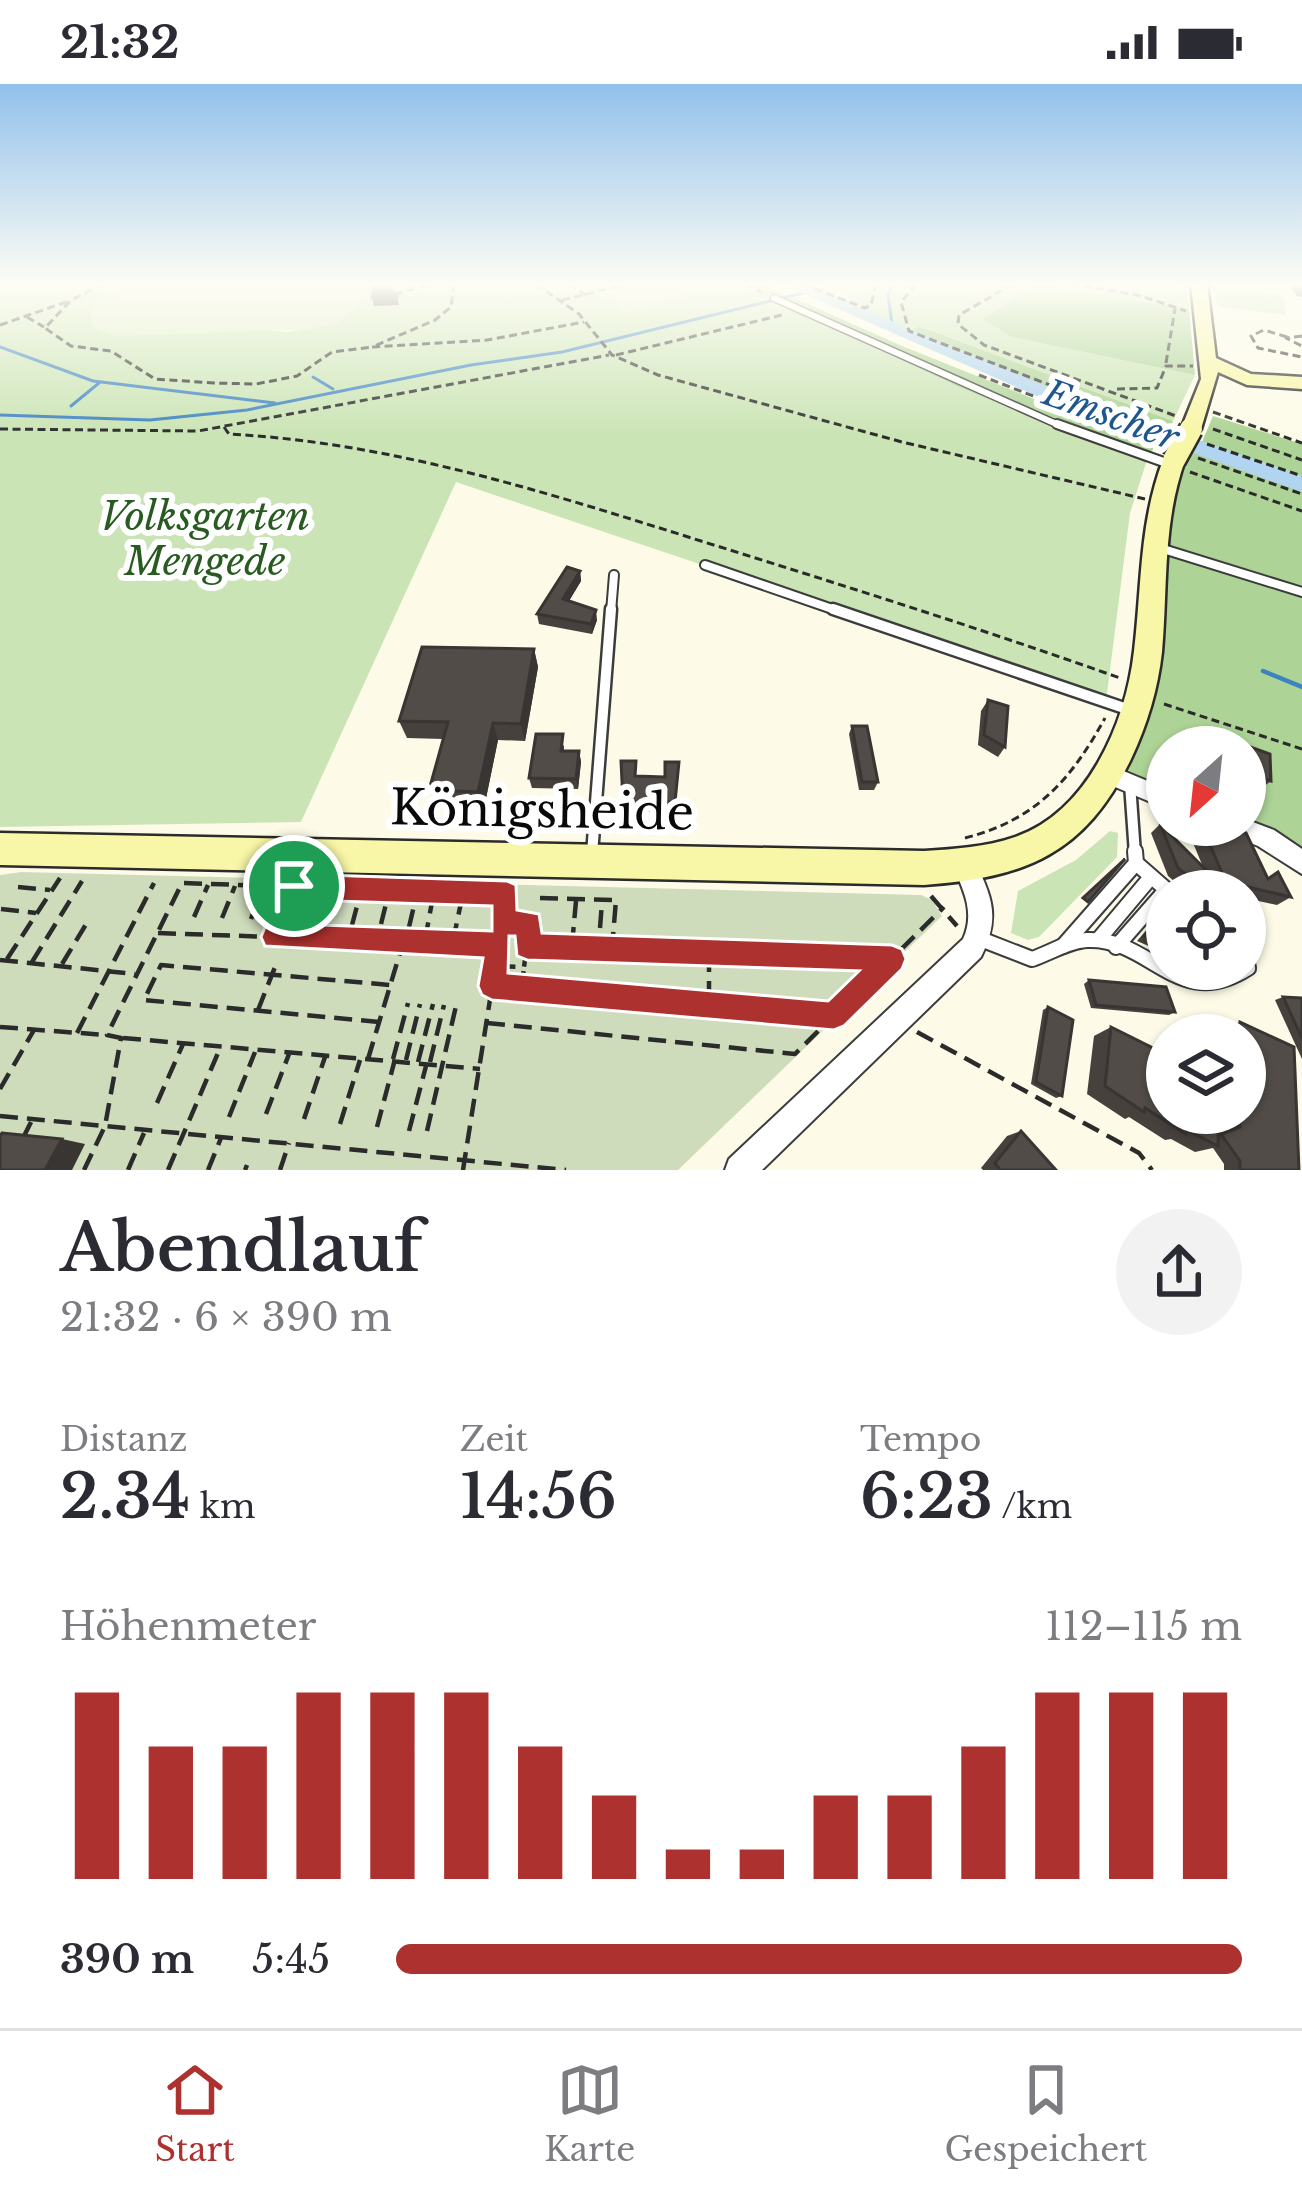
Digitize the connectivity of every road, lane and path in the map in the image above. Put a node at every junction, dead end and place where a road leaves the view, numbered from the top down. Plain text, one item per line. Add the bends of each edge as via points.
1 (55, 335) edge
2 (401, 335) edge
3 (515, 335) edge
4 (595, 335) edge
5 (699, 335) edge
6 (856, 335) edge
7 (920, 335) edge
8 (971, 335) edge
9 (1167, 335) edge
10 (1203, 335) edge
11 (1254, 335) edge
12 (1279, 335) edge
13 (1302, 336) edge
14 (1287, 337) junction
15 (372, 347) junction
16 (1302, 352) edge
17 (613, 355) junction
18 (1203, 364) junction
19 (1166, 366) junction
20 (964, 369) dead end
21 (1296, 380) edge
22 (1109, 388) junction
23 (224, 427) junction
24 (0, 429) edge
25 (1197, 429) junction
26 (1149, 441) dead end
27 (1302, 442) edge
28 (1302, 460) edge
29 (1211, 463) dead end
30 (1302, 476) edge
31 (1302, 494) edge
32 (1140, 498) dead end
33 (1302, 511) edge
34 (1149, 545) junction
35 (704, 565) dead end
36 (614, 575) dead end
37 (1302, 592) edge
38 (1121, 678) dead end
39 (1136, 705) junction
40 (1302, 749) edge
41 (1119, 779) junction
42 (1146, 791) edge
43 (1266, 838) edge
44 (0, 849) edge
45 (958, 853) junction
46 (592, 860) junction
47 (1302, 862) edge
48 (1136, 863) junction
49 (1146, 872) edge
50 (60, 878) dead end
51 (82, 881) dead end
52 (1146, 883) edge
53 (154, 884) dead end
54 (209, 884) junction
55 (236, 884) junction
56 (264, 885) junction
57 (294, 886) junction
58 (18, 887) dead end
59 (321, 887) junction
60 (362, 889) junction
61 (52, 890) junction
62 (390, 890) junction
63 (418, 891) junction
64 (434, 891) junction
65 (463, 892) junction
66 (931, 896) dead end
67 (540, 898) dead end
68 (576, 899) junction
69 (602, 900) junction
70 (944, 907) junction
71 (1, 909) edge
72 (38, 913) junction
73 (1146, 913) edge
74 (194, 916) dead end
75 (222, 918) dead end
76 (251, 919) dead end
77 (88, 921) dead end
78 (310, 922) dead end
79 (502, 923) junction
80 (381, 924) dead end
81 (352, 925) dead end
82 (409, 927) dead end
83 (600, 928) dead end
84 (157, 933) junction
85 (274, 937) junction
86 (1098, 940) junction
87 (403, 941) junction
88 (424, 942) junction
89 (452, 943) junction
90 (975, 943) junction
91 (499, 945) junction
92 (527, 946) junction
93 (1063, 946) junction
94 (572, 947) junction
95 (1116, 947) junction
96 (612, 949) junction
97 (709, 952) junction
98 (892, 959) junction
99 (3, 960) edge
100 (1146, 961) edge
101 (277, 962) dead end
102 (31, 963) junction
103 (61, 966) junction
104 (495, 966) junction
105 (524, 967) junction
106 (109, 971) junction
107 (137, 974) junction
108 (272, 975) junction
109 (390, 985) junction
110 (492, 986) junction
111 (521, 988) junction
112 (408, 1003) dead end
113 (420, 1004) dead end
114 (433, 1004) dead end
115 (444, 1005) dead end
116 (456, 1006) dead end
117 (710, 1008) junction
118 (257, 1011) junction
119 (834, 1016) junction
120 (893, 1019) junction
121 (379, 1022) junction
122 (487, 1023) junction
123 (1, 1028) edge
124 (34, 1030) junction
125 (77, 1033) junction
126 (107, 1035) junction
127 (121, 1038) junction
128 (184, 1043) junction
129 (221, 1046) junction
130 (256, 1049) junction
131 (290, 1052) junction
132 (325, 1055) junction
133 (364, 1059) junction
134 (393, 1061) junction
135 (405, 1062) junction
136 (425, 1064) junction
137 (443, 1065) junction
138 (480, 1069) junction
139 (0, 1089) edge
140 (157, 1103) dead end
141 (266, 1114) dead end
142 (0, 1116) edge
143 (230, 1117) dead end
144 (33, 1119) junction
145 (304, 1119) dead end
146 (340, 1124) dead end
147 (105, 1126) junction
148 (377, 1127) dead end
149 (146, 1130) junction
150 (409, 1131) dead end
151 (428, 1131) dead end
152 (184, 1133) junction
153 (221, 1137) junction
154 (289, 1143) junction
155 (14, 1153) edge
156 (463, 1160) junction
157 (84, 1170) edge
158 (128, 1170) edge
159 (168, 1170) edge
160 (208, 1170) edge
161 (280, 1170) edge
162 (463, 1170) edge
163 (566, 1170) edge
164 (740, 1170) edge
165 (1152, 1170) edge

1 - 15 path via 71,346 111,351 155,379 214,383 297,376 332,352
2 - 15 path
3 - 15 path
4 - 17 path
5 - 17 path
6 - 25 lane via 1096,441
7 - 25 path
8 - 22 path
9 - 19 path
10 - 18 main road, Königsheide
11 - 16 path via 1258,348
12 - 14 path
13 - 14 path
14 - 16 path
17 - 23 path
17 - 32 path via 791,412
18 - 19 path
18 - 21 main road via 1246,379
18 - 25 main road, Königsheide
19 - 22 path via 1157,388
20 - 26 path
21 - 25 main road
22 - 25 path
23 - 24 path
23 - 38 path via 229,434 357,446 498,480
25 - 27 path
25 - 28 path
25 - 30 path
25 - 33 path
25 - 34 main road, Königsheide via 1152,520
29 - 31 path
34 - 37 lane
34 - 39 main road, Königsheide via 1149,645
35 - 39 lane
36 - 46 lane
39 - 40 path
39 - 41 main road, Königsheide
39 - 45 path via 1031,816
41 - 42 street
41 - 45 main road, Königsheide via 1060,834 1010,856
41 - 48 lane
43 - 47 street
44 - 46 main road, Königsheide
45 - 46 main road, Königsheide
45 - 90 street via 982,908
48 - 49 lane
48 - 93 lane
50 - 61 path
51 - 102 path
52 - 86 lane
53 - 106 path
54 - 55 path
54 - 74 path
54 - 84 path via 182,883
55 - 56 path
55 - 75 path
56 - 57 path
56 - 76 path
57 - 59 path
57 - 85 path
58 - 61 path
59 - 60 path
59 - 78 path
60 - 62 path
60 - 81 path
61 - 72 path
62 - 63 path
62 - 80 path
63 - 64 path
63 - 82 path
64 - 65 path
64 - 88 path
65 - 79 path via 507,894
65 - 89 path
66 - 70 path
67 - 68 path
68 - 69 path
68 - 94 path
69 - 83 path
69 - 96 path via 616,900
70 - 90 path
70 - 98 path
71 - 72 path
72 - 99 path
73 - 95 lane
77 - 103 path
79 - 91 path
79 - 92 path via 530,923
84 - 85 path
84 - 107 path
85 - 87 path
86 - 93 lane
86 - 95 lane
87 - 88 path
87 - 109 path
88 - 89 path
89 - 91 path
90 - 93 lane via 1032,959
90 - 120 street
91 - 104 path
92 - 94 path
92 - 105 path
94 - 96 path
95 - 100 lane
96 - 97 path
97 - 98 path
97 - 117 path
98 - 119 path
99 - 102 path
101 - 108 path
102 - 103 path
103 - 106 path
104 - 105 path
104 - 110 path
105 - 111 path
106 - 107 path
106 - 125 path
107 - 126 path
108 - 109 path
108 - 118 path
108 - 118 path via 161,964 144,1000
109 - 121 path
110 - 111 path
110 - 122 path
111 - 117 path
112 - 134 path
113 - 135 path
114 - 136 path
115 - 136 path
116 - 137 path
117 - 119 path
118 - 121 path
119 - 122 path via 794,1054
120 - 164 street
120 - 165 path via 1139,1153
121 - 133 path
122 - 138 path
123 - 124 path
124 - 125 path
124 - 139 path
125 - 126 path
126 - 127 path
127 - 128 path
127 - 147 path
128 - 129 path
128 - 140 path
129 - 130 path
129 - 152 path
130 - 131 path
130 - 143 path
131 - 132 path
131 - 141 path
132 - 133 path
132 - 145 path
133 - 134 path
133 - 146 path
134 - 135 path
134 - 148 path
135 - 136 path
136 - 137 path
136 - 150 path
137 - 138 path
137 - 151 path
138 - 156 path
142 - 144 path
144 - 147 path
144 - 155 path
147 - 149 path
147 - 157 path
149 - 152 path
149 - 158 path
152 - 153 path
152 - 159 path
153 - 154 path
153 - 160 path
154 - 156 path
154 - 161 path
156 - 162 path
156 - 163 path

